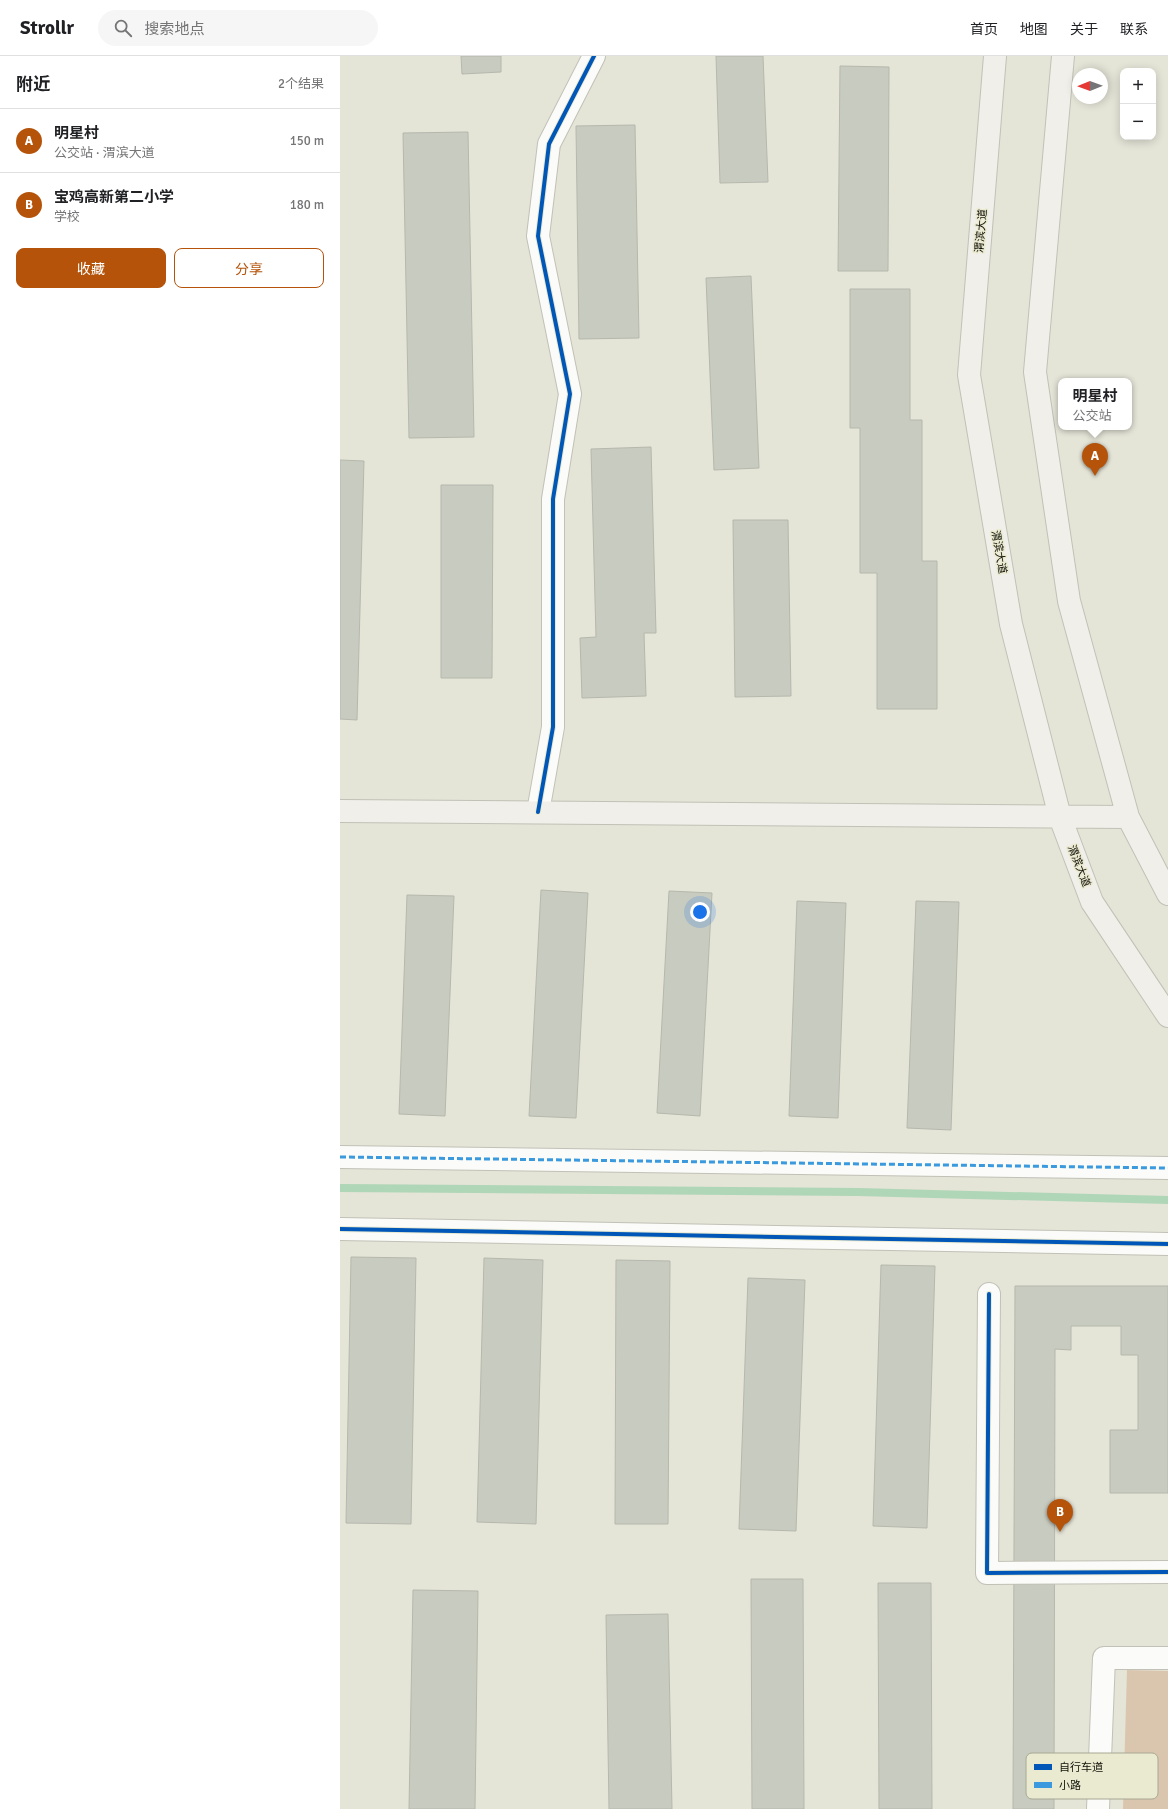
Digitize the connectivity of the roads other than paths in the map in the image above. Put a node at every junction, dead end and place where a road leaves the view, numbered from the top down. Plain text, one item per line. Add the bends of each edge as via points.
1 (594, 56) edge
2 (995, 56) edge
3 (1063, 56) edge
4 (340, 811) edge
5 (538, 812) junction
6 (1060, 817) junction
7 (1128, 817) junction
8 (1168, 894) edge
9 (1168, 1016) edge
10 (340, 1157) edge
11 (1168, 1168) edge
12 (340, 1229) edge
13 (1168, 1244) edge
14 (989, 1294) dead end
15 (1168, 1572) edge
16 (1168, 1658) edge
17 (1100, 1753) edge
18 (1098, 1799) edge
19 (1098, 1809) edge

1 - 5 street via 549,144 538,236 570,394 553,499 553,727
2 - 6 main road, 渭滨大道 via 969,375 1011,624
3 - 7 main road via 1035,372 1069,602
4 - 5 main road
5 - 6 main road
6 - 7 main road
6 - 9 main road, 渭滨大道 via 1092,902
7 - 8 main road
10 - 11 street
12 - 13 street
14 - 15 street via 987,1573
16 - 17 street via 1104,1658
18 - 19 street

